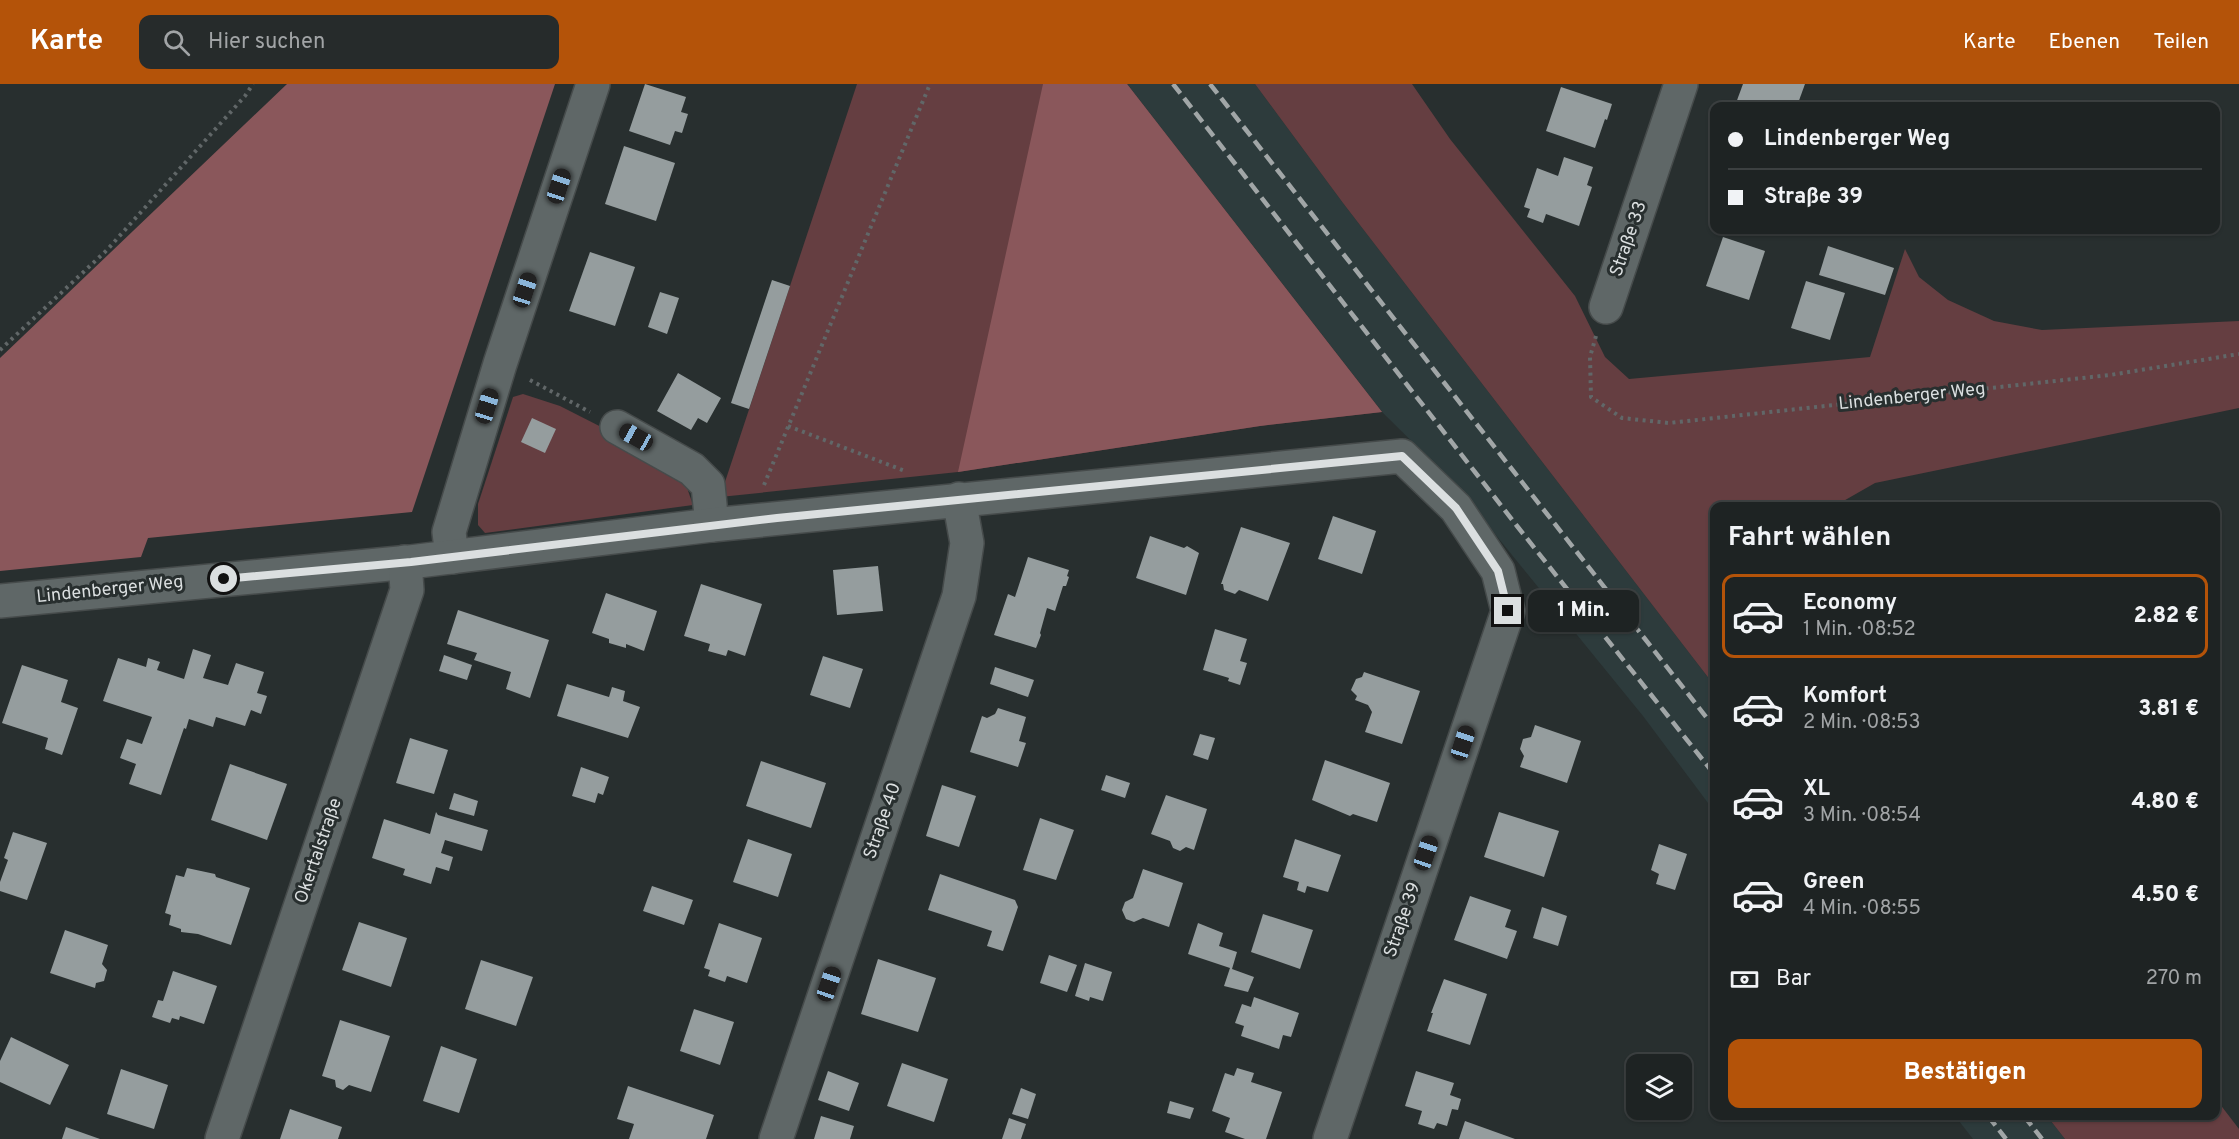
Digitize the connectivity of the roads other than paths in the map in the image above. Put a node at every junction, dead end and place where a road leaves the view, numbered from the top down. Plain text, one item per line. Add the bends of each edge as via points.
1 (593, 84) edge
2 (1681, 84) edge
3 (1606, 307) road end
4 (617, 427) road end
5 (1402, 456) joint
6 (958, 499) junction
7 (712, 525) junction
8 (452, 557) junction
9 (405, 562) junction
10 (0, 601) edge
11 (222, 1139) edge
12 (776, 1139) edge
13 (1330, 1139) edge

1 - 8 street via 449,532
2 - 3 street, Straße 33
4 - 7 street via 692,469 708,485
5 - 6 street, Lindenberger Weg
5 - 13 street, Straße 39 via 1456,508 1498,571 1508,611
6 - 7 street, Lindenberger Weg
6 - 12 street, Straße 40 via 967,543 959,596
7 - 8 street, Lindenberger Weg
8 - 9 street, Lindenberger Weg
9 - 10 street, Lindenberger Weg
9 - 11 street, Okertalstraße via 407,590

